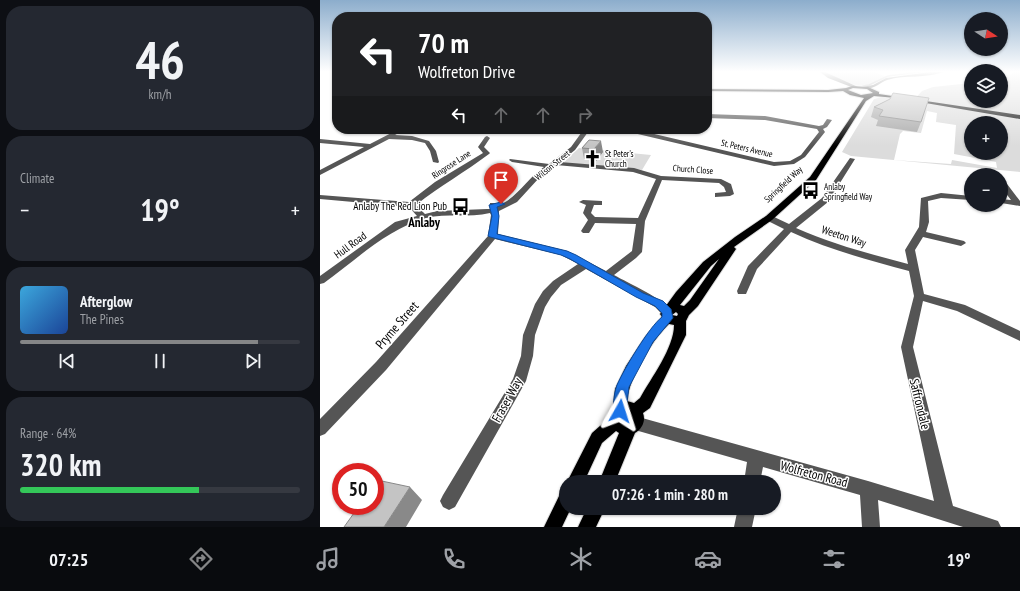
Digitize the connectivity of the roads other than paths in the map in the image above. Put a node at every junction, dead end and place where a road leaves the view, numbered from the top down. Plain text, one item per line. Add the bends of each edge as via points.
1 (870, 97) edge
2 (894, 97) edge
3 (712, 116) edge
4 (1020, 117) edge
5 (829, 120) dead end
6 (819, 128) junction
7 (394, 134) edge
8 (585, 134) edge
9 (650, 134) edge
10 (388, 137) junction
11 (487, 138) dead end
12 (320, 142) edge
13 (371, 146) junction
14 (841, 160) dead end
15 (434, 161) dead end
16 (553, 165) junction
17 (514, 168) dead end
18 (320, 173) edge
19 (660, 178) junction
20 (1008, 191) edge
21 (718, 194) dead end
22 (320, 197) edge
23 (964, 197) edge
24 (591, 202) dead end
25 (1008, 202) edge
26 (1018, 203) edge
27 (411, 205) junction
28 (493, 208) junction
29 (421, 214) junction
30 (769, 218) junction
31 (592, 220) junction
32 (641, 221) junction
33 (394, 228) joint
34 (790, 228) junction
35 (586, 231) dead end
36 (922, 234) junction
37 (493, 236) junction
38 (738, 239) junction
39 (961, 243) dead end
40 (586, 264) junction
41 (914, 269) junction
42 (606, 276) junction
43 (320, 281) edge
44 (742, 291) dead end
45 (919, 296) junction
46 (674, 314) junction
47 (1020, 336) edge
48 (627, 418) junction
49 (320, 429) edge
50 (756, 458) junction
51 (578, 475) edge
52 (610, 475) edge
53 (753, 475) edge
54 (868, 489) junction
55 (449, 501) dead end
56 (946, 513) junction
57 (559, 515) edge
58 (593, 515) edge
59 (746, 515) edge
60 (553, 527) edge
61 (587, 527) edge
62 (743, 527) edge
63 (870, 527) edge
64 (992, 527) edge

1 - 30 main road, Springfield Way via 813,178
2 - 4 main road
3 - 6 street via 765,118
5 - 6 street via 825,126
6 - 9 street, St. Peters Avenue via 822,132 803,156 792,163 774,164
7 - 10 street
8 - 16 street, Wilson Street
10 - 13 street
10 - 15 street via 412,138 427,142 433,151
11 - 27 street, Ringrose Lane via 481,147 487,152
12 - 13 street
13 - 18 street
14 - 34 street via 851,160 825,200
16 - 17 street via 515,161
16 - 19 street via 634,170
16 - 28 street, Wilson Street via 540,172 505,206
19 - 21 street, Church Close via 721,181 728,186 730,194
19 - 32 street
20 - 26 street
22 - 27 street
23 - 36 street, Saffrondale via 943,195 924,200 926,218
24 - 31 street via 587,213
25 - 26 street
27 - 29 street
28 - 29 street, Wilson Street
28 - 37 street
29 - 33 street, Wilson Street
30 - 34 street, Weeton Way
30 - 38 main road, Springfield Way
31 - 32 street
31 - 35 street
32 - 42 street via 637,252
33 - 43 street, Hull Road
34 - 41 street, Weeton Way via 854,253
34 - 44 street via 752,268
36 - 39 street
36 - 41 street, Saffrondale via 910,250
37 - 40 street via 564,253
37 - 49 street, Pryme Street via 381,366
38 - 46 main road, Springfield Way via 694,303
38 - 46 main road, Springfield Way via 707,264 680,295
40 - 42 street
40 - 55 street, Fraser Way via 558,283 539,307 529,335 527,356 519,381
41 - 45 street, Saffrondale
42 - 46 street
45 - 47 street via 961,308
45 - 56 street, Saffrondale via 907,346
46 - 48 main road, Springfield Way via 663,322 649,339 623,387
46 - 48 main road, Springfield Way via 680,335 645,403
48 - 50 street, Wolfreton Road
48 - 51 main road, Springfield Way via 597,438
48 - 52 main road, Springfield Way via 620,453
50 - 53 street
50 - 54 street, Wolfreton Road
54 - 56 street, Wolfreton Road
54 - 63 street
56 - 64 street, Wolfreton Road
57 - 60 main road
58 - 61 main road
59 - 62 street

